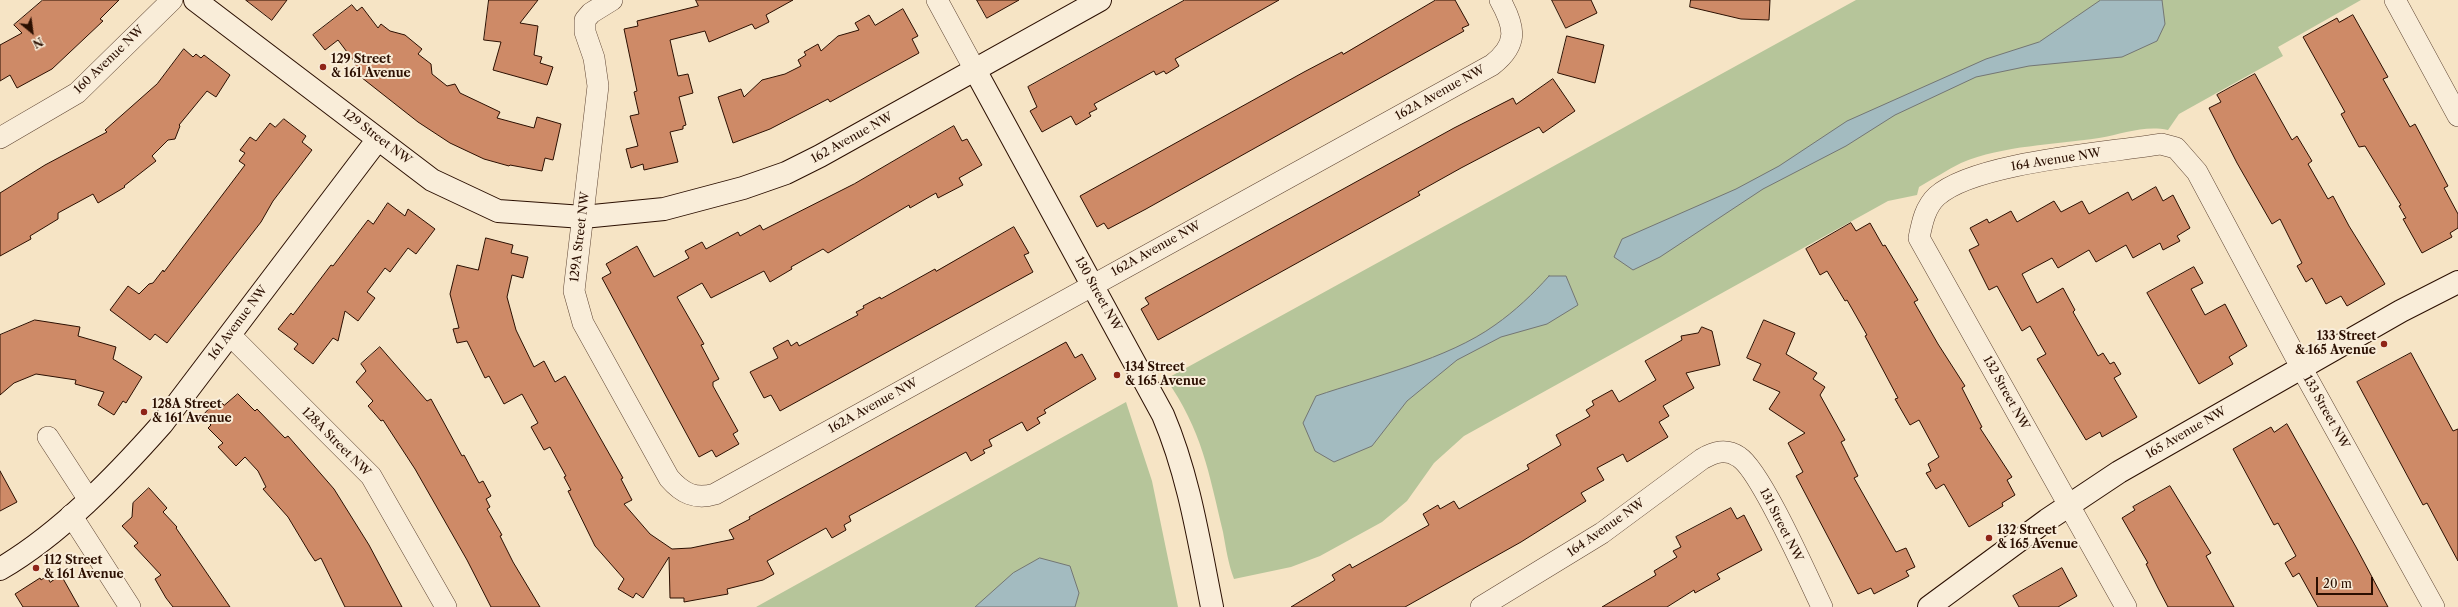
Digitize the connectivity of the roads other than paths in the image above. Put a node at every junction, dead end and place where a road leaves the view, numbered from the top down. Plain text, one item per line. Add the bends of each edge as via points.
1 (172, 0) edge
2 (195, 0) edge
3 (612, 0) edge
4 (936, 0) edge
5 (1100, 0) edge
6 (1500, 0) edge
7 (2399, 1) edge
8 (975, 70) junction
9 (2458, 116) edge
10 (0, 138) edge
11 (378, 139) junction
12 (2161, 144) joint
13 (1954, 185) joint
14 (583, 217) junction
15 (2458, 282) edge
16 (1093, 284) junction
17 (230, 335) junction
18 (2301, 367) junction
19 (48, 437) dead end
20 (1729, 452) joint
21 (690, 495) joint
22 (89, 500) junction
23 (2069, 505) junction
24 (71, 515) junction
25 (0, 569) edge
26 (130, 607) edge
27 (446, 607) edge
28 (1212, 607) edge
29 (1481, 607) edge
30 (1822, 607) edge
31 (1929, 607) edge
32 (2126, 607) edge
33 (2434, 607) edge

1 - 10 street, 160 Avenue NW via 77,93
2 - 11 street, 129 Street NW
3 - 14 street, 129A Street NW via 591,13 585,20 585,32 594,58 598,86
4 - 8 street, 130 Street NW
5 - 8 street, 162 Avenue NW
6 - 16 street, 162A Avenue NW via 1512,28 1510,44 1492,65
7 - 9 street
8 - 14 street, 162 Avenue NW via 786,173 709,199 664,209
8 - 16 street, 130 Street NW
11 - 14 street, 129 Street NW via 432,180 498,211
11 - 17 street, 161 Avenue NW
12 - 13 street, 164 Avenue NW via 2002,169
12 - 18 street, 133 Street NW via 2176,148 2197,172
13 - 23 street, 132 Street NW via 1936,197 1926,211 1919,238
14 - 21 street, 129A Street NW via 575,275 577,308 669,478 680,490
15 - 18 street, 165 Avenue NW
16 - 21 street, 162A Avenue NW via 715,494 705,497
16 - 28 street, 130 Street NW via 1147,382 1177,446
17 - 22 street, 161 Avenue NW via 162,424 131,460
17 - 27 street, 128A Street NW via 372,476
18 - 23 street, 165 Avenue NW via 2138,460
18 - 33 street, 133 Street NW
19 - 22 street
20 - 29 street, 164 Avenue NW via 1715,452 1702,460 1602,532
20 - 30 street, 131 Street NW via 1740,457 1758,479
22 - 24 street, 161 Avenue NW
23 - 31 street, 165 Avenue NW
23 - 32 street, 132 Street NW
24 - 25 street, 161 Avenue NW
24 - 26 street

